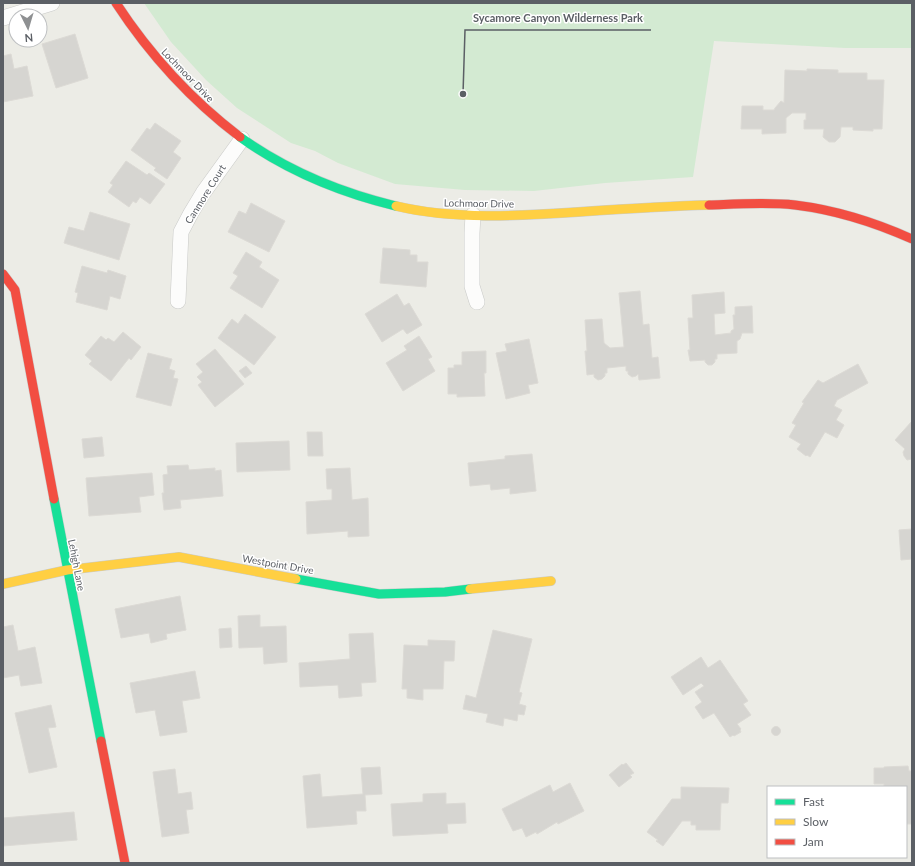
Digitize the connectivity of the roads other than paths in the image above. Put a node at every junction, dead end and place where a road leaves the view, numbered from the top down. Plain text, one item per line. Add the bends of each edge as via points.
1 (52, 3) edge
2 (116, 3) edge
3 (3, 18) edge
4 (242, 139) junction
5 (473, 215) junction
6 (912, 239) edge
7 (3, 274) edge
8 (178, 301) dead end
9 (477, 302) dead end
10 (67, 570) junction
11 (550, 581) dead end
12 (3, 584) edge
13 (125, 863) edge

1 - 3 street
2 - 4 street, Lochmoor Drive via 171,76 215,118
4 - 5 street, Lochmoor Drive via 293,169 372,200 444,214
4 - 8 street, Canmore Court via 203,194 181,232
5 - 6 street, Lochmoor Drive via 499,216 749,203 779,204 852,216
5 - 9 street via 472,286
7 - 10 street, Lehigh Lane via 15,290
10 - 11 street, Westpoint Drive via 179,557 379,594 445,592
10 - 12 street, Westpoint Drive
10 - 13 street, Lehigh Lane

